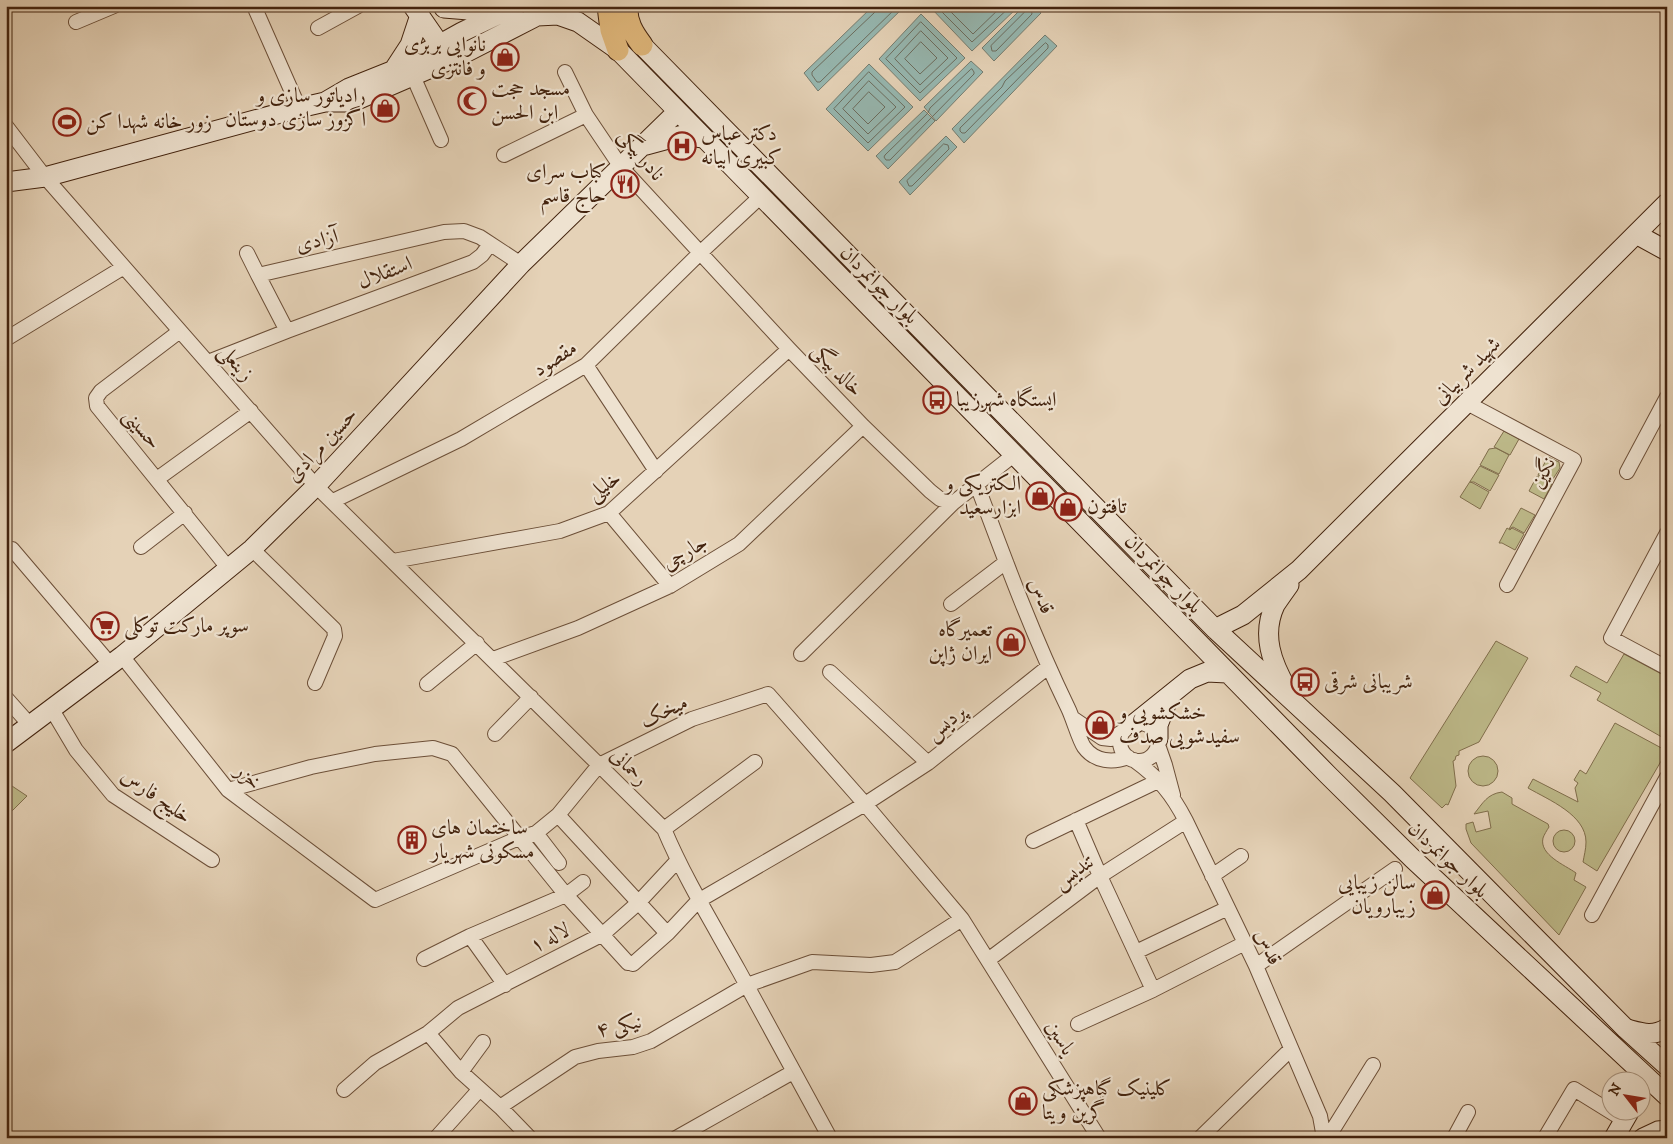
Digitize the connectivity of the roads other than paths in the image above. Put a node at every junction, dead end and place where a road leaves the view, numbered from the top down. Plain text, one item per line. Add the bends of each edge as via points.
1 (114, 6) edge
2 (254, 6) edge
3 (358, 6) edge
4 (509, 6) edge
5 (516, 6) edge
6 (608, 6) edge
7 (627, 6) edge
8 (443, 7) edge
9 (417, 11) edge
10 (76, 22) dead end
11 (318, 28) dead end
12 (462, 32) junction
13 (440, 45) junction
14 (642, 45) joint
15 (618, 50) junction
16 (461, 55) junction
17 (394, 70) junction
18 (565, 72) dead end
19 (413, 76) junction
20 (325, 102) junction
21 (299, 108) junction
22 (677, 112) junction
23 (586, 116) junction
24 (6, 126) edge
25 (703, 138) junction
26 (441, 140) dead end
27 (642, 146) junction
28 (504, 155) dead end
29 (621, 167) junction
30 (46, 177) junction
31 (6, 182) edge
32 (760, 197) junction
33 (1667, 203) edge
34 (1636, 234) junction
35 (490, 244) junction
36 (1667, 251) edge
37 (248, 253) dead end
38 (700, 253) junction
39 (521, 264) junction
40 (124, 267) junction
41 (258, 275) junction
42 (180, 331) junction
43 (286, 331) junction
44 (6, 339) edge
45 (789, 349) junction
46 (208, 362) junction
47 (586, 365) junction
48 (1667, 397) edge
49 (1467, 403) junction
50 (251, 411) junction
51 (863, 426) junction
52 (1015, 454) junction
53 (656, 471) junction
54 (1627, 472) dead end
55 (157, 479) junction
56 (976, 485) junction
57 (316, 486) junction
58 (333, 501) junction
59 (953, 503) junction
60 (609, 512) junction
61 (185, 513) junction
62 (1667, 533) edge
63 (141, 547) dead end
64 (252, 549) junction
65 (6, 554) edge
66 (393, 561) junction
67 (1006, 562) junction
68 (229, 569) junction
69 (1299, 570) junction
70 (1507, 585) dead end
71 (670, 586) junction
72 (952, 604) dead end
73 (1215, 629) junction
74 (1196, 640) junction
75 (477, 644) junction
76 (801, 654) dead end
77 (493, 659) junction
78 (116, 660) junction
79 (1048, 667) junction
80 (1667, 668) edge
81 (830, 672) dead end
82 (1227, 673) junction
83 (1190, 679) junction
84 (315, 683) dead end
85 (427, 684) dead end
86 (768, 694) joint
87 (1171, 694) junction
88 (531, 697) junction
89 (6, 698) edge
90 (1293, 701) junction
91 (50, 708) junction
92 (1074, 718) junction
93 (30, 725) junction
94 (1130, 727) junction
95 (495, 734) dead end
96 (1158, 742) junction
97 (6, 743) edge
98 (1350, 753) junction
99 (1131, 758) junction
100 (755, 762) dead end
101 (928, 763) junction
102 (599, 765) junction
103 (1328, 776) junction
104 (1667, 777) edge
105 (1158, 781) junction
106 (228, 790) junction
107 (1392, 792) junction
108 (1174, 798) junction
109 (865, 804) junction
110 (558, 815) junction
111 (1372, 819) junction
112 (1076, 820) junction
113 (1186, 821) junction
114 (664, 829) junction
115 (536, 833) junction
116 (519, 838) junction
117 (1033, 841) dead end
118 (1241, 856) dead end
119 (212, 860) dead end
120 (677, 861) junction
121 (559, 863) dead end
122 (1395, 870) dead end
123 (1100, 876) junction
124 (1212, 876) junction
125 (584, 882) dead end
126 (566, 895) junction
127 (375, 900) joint
128 (698, 901) junction
129 (638, 903) junction
130 (1228, 908) junction
131 (1592, 915) dead end
132 (962, 920) junction
133 (663, 929) dead end
134 (602, 934) junction
135 (470, 936) junction
136 (1245, 943) junction
137 (1136, 952) junction
138 (424, 959) dead end
139 (988, 960) junction
140 (1256, 966) junction
141 (504, 984) junction
142 (747, 985) junction
143 (1153, 990) junction
144 (1078, 1024) dead end
145 (1667, 1028) edge
146 (1626, 1029) junction
147 (428, 1033) junction
148 (483, 1042) dead end
149 (1290, 1049) junction
150 (1373, 1065) dead end
151 (1667, 1066) edge
152 (461, 1072) junction
153 (793, 1072) junction
154 (1635, 1072) edge
155 (1650, 1084) edge
156 (344, 1090) dead end
157 (479, 1090) junction
158 (1667, 1096) edge
159 (1600, 1102) edge
160 (500, 1107) junction
161 (1468, 1112) dead end
162 (1623, 1122) edge
163 (1667, 1130) edge
164 (1331, 1136) edge
165 (1546, 1136) dead end
166 (436, 1138) edge
167 (530, 1138) edge
168 (676, 1138) edge
169 (830, 1138) edge
170 (1099, 1138) edge
171 (1200, 1138) edge
172 (1454, 1138) edge
173 (1614, 1138) edge
174 (1643, 1138) edge

1 - 10 street
2 - 21 street
3 - 11 street
4 - 8 main road via 481,12
5 - 12 main road
6 - 15 main road
7 - 14 main road via 631,31
8 - 12 main road
9 - 13 main road
9 - 17 main road via 410,45
12 - 13 main road
12 - 16 main road
13 - 16 main road
13 - 17 main road
14 - 73 main road, بلوار جوانمردان
15 - 16 main road, بلوار جوانمردان via 578,22 558,15 537,16
15 - 22 main road, بلوار جوانمردان
16 - 19 main road, بلوار جوانمردان
17 - 20 main road via 349,88
18 - 23 street, نادر بیگی
19 - 20 main road, بلوار جوانمردان via 352,102
19 - 26 street
20 - 21 main road
21 - 30 main road
22 - 25 main road, بلوار جوانمردان
22 - 27 main road, حسین مرادی
23 - 28 street
23 - 29 street, نادر بیگی
24 - 30 street, زینعلی
25 - 27 main road, حسین مرادی via 683,135
25 - 32 main road, بلوار جوانمردان
27 - 29 main road, حسین مرادی
29 - 38 street, نادر بیگی
29 - 39 main road, حسین مرادی
30 - 31 main road
30 - 40 street, زینعلی
32 - 38 street, مقصود
32 - 52 main road, بلوار جوانمردان
33 - 34 main road, شهید شربیانی
34 - 36 main road
34 - 49 main road, شهید شربیانی
35 - 39 street, آزادی
35 - 41 street, آزادی via 464,231 444,232
35 - 43 street, استقلال via 473,262
37 - 41 street
38 - 45 street, خالد بیگی
38 - 47 street, مقصود
39 - 57 main road, حسین مرادی
40 - 42 street, زینعلی
40 - 44 street
41 - 43 street
42 - 46 street, زینعلی
42 - 55 street, حسینی via 96,398 97,406
43 - 46 street
45 - 51 street, خالد بیگی
45 - 53 street, خلیلی
46 - 50 street, زینعلی
47 - 53 street
47 - 58 street, مقصود via 461,439
48 - 54 street
49 - 69 main road, شهید شربیانی
49 - 70 street, نگین via 1574,460
50 - 55 street
50 - 57 street, زینعلی
51 - 59 street, خالد بیگی via 930,491
51 - 71 street, جارچی via 738,544
52 - 56 street
52 - 74 main road, بلوار جوانمردان
53 - 60 street, خلیلی
55 - 61 street, حسینی
56 - 59 street
56 - 67 street, قدس
57 - 58 street, رحمانی
57 - 64 main road, حسین مرادی
58 - 66 street, رحمانی
59 - 76 street
60 - 66 street, خلیلی via 560,531
60 - 71 street
61 - 63 street
61 - 68 street, حسینی
62 - 80 street via 1611,638
64 - 68 main road, حسین مرادی
64 - 84 street via 334,629 335,636
65 - 78 street, خزر via 12,549
66 - 75 street, رحمانی
67 - 72 street
67 - 79 street, قدس
68 - 78 main road, حسین مرادی
69 - 73 main road, شهید شربیانی via 1243,615
69 - 90 main road, شهید شربیانی via 1275,606 1269,627 1269,648
71 - 77 street, جارچی via 578,628
73 - 90 main road, بلوار جوانمردان
74 - 82 main road, بلوار جوانمردان
74 - 83 main road via 1198,660
75 - 77 street, رحمانی
75 - 85 street
77 - 88 street, رحمانی
78 - 91 main road, حسین مرادی
78 - 106 street, خزر
79 - 92 street, قدس
79 - 101 street, پردیس
81 - 101 street
82 - 83 main road via 1206,672
82 - 103 main road, بلوار جوانمردان
83 - 87 main road
86 - 102 street, میخک via 692,719
86 - 109 street, یاسین
87 - 94 main road
87 - 96 main road via 1158,725
88 - 95 street
88 - 102 street, رحمانی
89 - 93 street
90 - 98 main road, بلوار جوانمردان
91 - 93 main road, حسین مرادی
91 - 119 street, خلیج فارس via 76,750 114,795
92 - 94 street, قدس via 1102,738 1111,739
92 - 99 street, قدس via 1084,747 1096,757 1107,762
93 - 97 main road, حسین مرادی
94 - 96 street via 1141,723 1152,728
94 - 99 street via 1122,735 1121,747
96 - 99 street via 1156,751 1146,759
96 - 108 street, قدس
98 - 103 main road via 1356,774 1350,780
98 - 107 main road, بلوار جوانمردان
99 - 105 street, قدس
100 - 114 street
101 - 109 street, پردیس
102 - 110 street, میخک
102 - 114 street, رحمانی
103 - 111 main road, بلوار جوانمردان
104 - 131 street
105 - 108 street, قدس
105 - 112 street
106 - 116 street via 375,754 433,748 452,754
106 - 127 street, خزر
107 - 111 main road via 1373,790 1367,798
107 - 146 main road, بلوار جوانمردان
108 - 113 street, قدس
109 - 128 street, پردیس
109 - 132 street, یاسین
110 - 115 street, میخک
110 - 129 street
111 - 154 main road, بلوار جوانمردان
112 - 117 street
112 - 123 street
113 - 123 street, تندیس
113 - 124 street, قدس
114 - 120 street, رحمانی
115 - 116 street, میخک
115 - 121 street
116 - 126 street
116 - 127 street, میخک
118 - 124 street
120 - 128 street, رحمانی
120 - 129 street, لاله ۱
122 - 140 street
123 - 137 street
123 - 139 street, تندیس
124 - 130 street, قدس
125 - 126 street
126 - 134 street
126 - 135 street
128 - 134 street, پردیس via 668,933 630,963
128 - 142 street, رحمانی
129 - 133 street
129 - 134 street, لاله ۱
130 - 136 street, قدس
130 - 137 street
132 - 139 street, یاسین
132 - 142 street, نیکی ۴ via 896,962 871,965 812,962
134 - 141 street, لاله ۱
135 - 138 street
135 - 141 street
136 - 140 street, قدس
136 - 143 street
137 - 143 street
139 - 170 street, یاسین
140 - 149 street, قدس
141 - 147 street, لاله ۱ via 458,1008
142 - 153 street, رحمانی
142 - 160 street, نیکی ۴ via 651,1041 575,1057
143 - 144 street
145 - 146 main road via 1656,1034
146 - 151 main road, بلوار جوانمردان
147 - 152 street
147 - 156 street, لاله ۱ via 376,1063
148 - 152 street
149 - 164 street, قدس
149 - 171 street
150 - 164 street
152 - 157 street
153 - 168 street
153 - 169 street, رحمانی
155 - 158 main road, بلوار جوانمردان
157 - 160 street
157 - 166 street
159 - 165 street via 1574,1089
160 - 167 street
161 - 172 street
162 - 173 main road
163 - 174 main road

